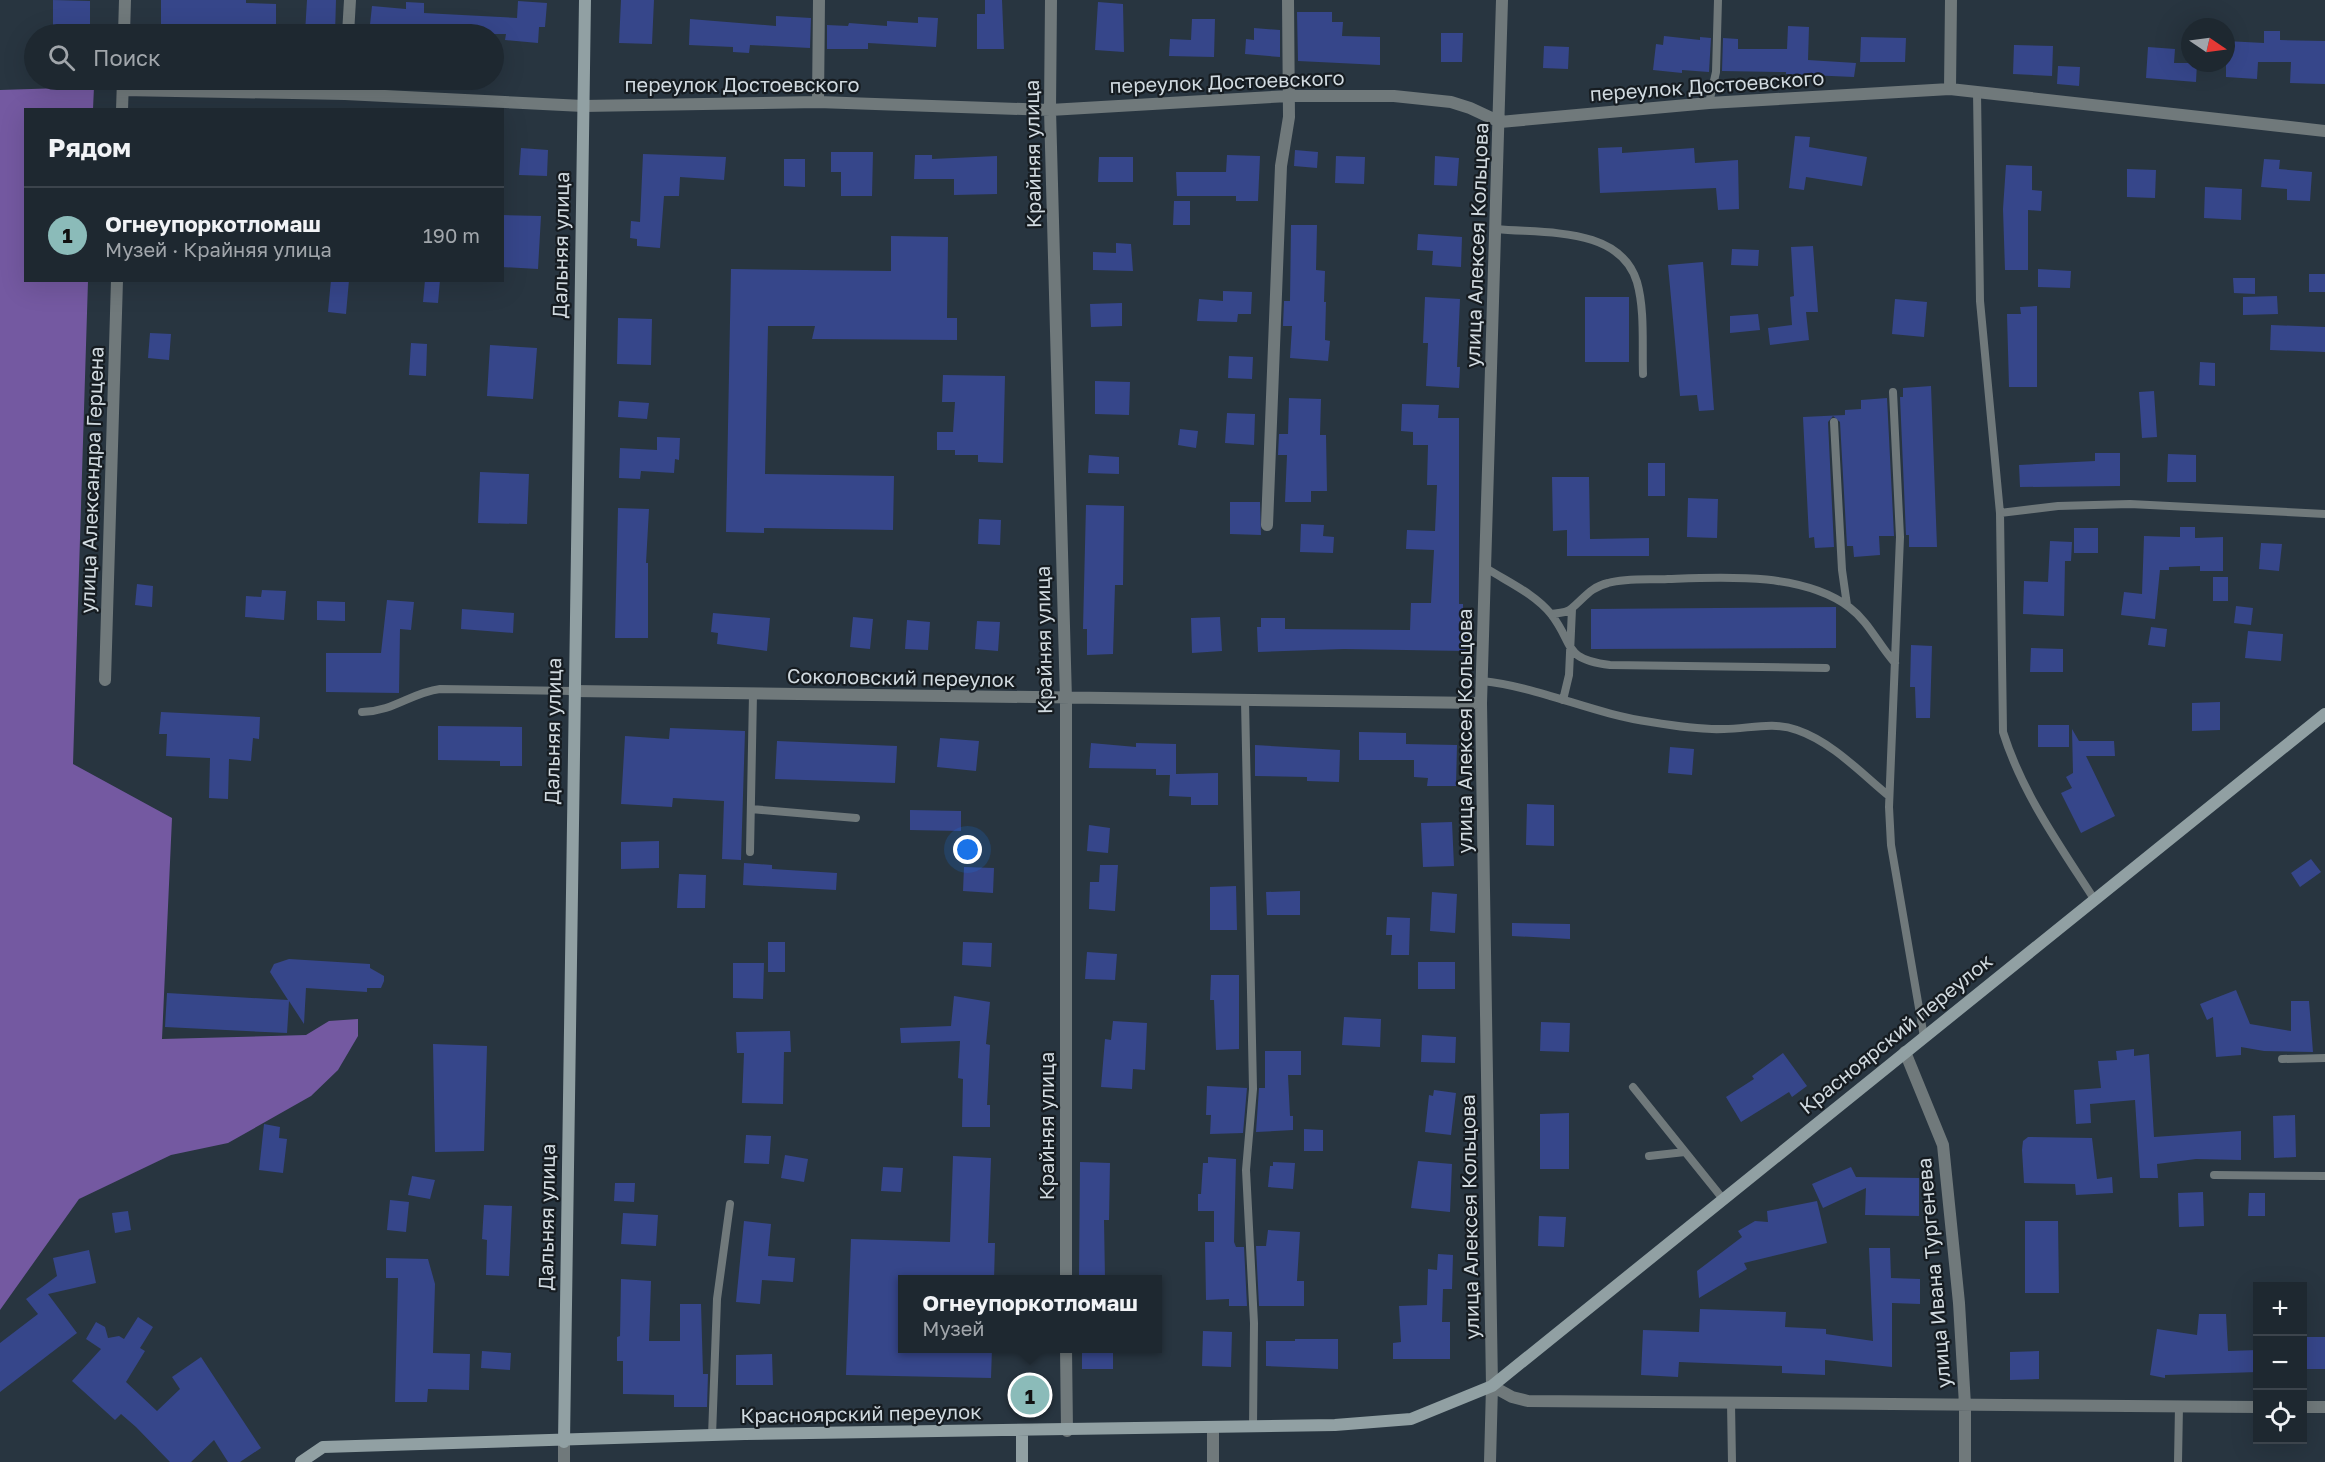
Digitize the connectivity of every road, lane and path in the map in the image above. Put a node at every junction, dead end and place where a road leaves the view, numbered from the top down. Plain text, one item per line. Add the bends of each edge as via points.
1 (125, 0) edge
2 (350, 0) edge
3 (585, 0) edge
4 (819, 0) edge
5 (1051, 0) edge
6 (1288, 0) edge
7 (1502, 0) edge
8 (1718, 0) edge
9 (1951, 0) edge
10 (124, 24) edge
11 (349, 24) edge
12 (1950, 89) junction
13 (123, 90) edge
14 (246, 90) edge
15 (345, 90) edge
16 (1977, 92) junction
17 (345, 94) junction
18 (1289, 96) junction
19 (818, 102) junction
20 (1709, 103) junction
21 (583, 106) junction
22 (122, 108) edge
23 (1050, 110) junction
24 (1500, 122) junction
25 (2325, 131) edge
26 (1497, 229) junction
27 (117, 282) edge
28 (1643, 374) dead end
29 (1893, 392) dead end
30 (1834, 422) dead end
31 (2000, 513) junction
32 (2325, 514) edge
33 (1267, 525) dead end
34 (1486, 568) junction
35 (1847, 606) junction
36 (1572, 609) junction
37 (1551, 614) junction
38 (1571, 651) junction
39 (1895, 663) junction
40 (1826, 668) dead end
41 (105, 680) dead end
42 (1482, 681) junction
43 (573, 691) junction
44 (753, 694) junction
45 (1066, 700) junction
46 (1563, 700) junction
47 (1245, 701) junction
48 (1481, 703) junction
49 (362, 712) dead end
50 (2325, 714) edge
51 (1889, 796) junction
52 (751, 809) junction
53 (856, 818) dead end
54 (750, 852) dead end
55 (2094, 899) junction
56 (1924, 1037) junction
57 (1905, 1052) junction
58 (2325, 1058) edge
59 (2282, 1059) dead end
60 (1633, 1087) dead end
61 (1685, 1152) junction
62 (1649, 1156) dead end
63 (2214, 1175) dead end
64 (2325, 1176) edge
65 (1723, 1199) junction
66 (730, 1204) dead end
67 (1066, 1275) edge
68 (1066, 1353) edge
69 (1492, 1386) junction
70 (1731, 1403) junction
71 (1965, 1405) junction
72 (2179, 1406) junction
73 (2253, 1407) edge
74 (2307, 1407) edge
75 (2325, 1407) edge
76 (1213, 1427) junction
77 (1253, 1427) junction
78 (1066, 1431) junction
79 (1022, 1432) junction
80 (712, 1436) junction
81 (564, 1442) junction
82 (302, 1462) edge
83 (564, 1462) edge
84 (1022, 1462) edge
85 (1214, 1462) edge
86 (1490, 1462) edge
87 (1732, 1462) edge
88 (1965, 1462) edge
89 (2178, 1462) edge

1 - 10 street
2 - 11 street
3 - 21 main road, Дальняя улица
4 - 19 street
5 - 23 street, Крайняя улица
6 - 18 street
7 - 24 street, улица Алексея Кольцова
8 - 20 lane via 1716,72
9 - 12 street
12 - 16 street, переулок Достоевского
12 - 20 street, переулок Достоевского
13 - 22 street
14 - 17 street, переулок Достоевского
15 - 17 street
16 - 25 street, переулок Достоевского
16 - 31 lane via 1980,301
17 - 21 street, переулок Достоевского
18 - 23 street, переулок Достоевского
18 - 24 street, переулок Достоевского via 1431,99 1470,108
18 - 33 street via 1281,166
19 - 21 street, переулок Достоевского
19 - 23 street, переулок Достоевского
20 - 24 street, переулок Достоевского
21 - 43 main road, Дальняя улица
23 - 45 street, Крайняя улица
24 - 26 street, улица Алексея Кольцова
26 - 28 lane via 1600,241 1624,257 1637,281 1640,298
26 - 34 street, улица Алексея Кольцова
27 - 41 street, улица Александра Герцена
29 - 39 lane via 1900,537
30 - 35 lane
31 - 32 lane via 2130,504
31 - 55 lane via 2004,732 2013,763
34 - 37 lane
34 - 42 street, улица Алексея Кольцова
35 - 36 lane via 1781,581 1742,578 1610,582 1590,590
35 - 39 lane via 1867,622
36 - 37 lane
36 - 38 lane
37 - 38 lane
38 - 40 lane via 1587,661 1610,665
38 - 46 lane
39 - 51 lane
42 - 46 lane via 1517,686
42 - 48 street, улица Алексея Кольцова
43 - 44 street, Соколовский переулок
43 - 49 lane via 440,689 422,692 396,706
43 - 81 main road, Дальняя улица
44 - 45 street, Соколовский переулок
44 - 52 lane
45 - 47 street, Соколовский переулок
45 - 67 street, Крайняя улица
46 - 51 lane via 1651,722 1711,729 1777,725 1794,729 1832,749
47 - 48 street, Соколовский переулок
47 - 77 lane via 1253,1089 1246,1170 1254,1323
48 - 69 street, улица Алексея Кольцова
50 - 55 main road, Красноярский переулок
51 - 56 lane via 1891,845
52 - 53 lane
52 - 54 lane
55 - 56 main road, Красноярский переулок
56 - 57 main road, Красноярский переулок
57 - 65 main road, Красноярский переулок
57 - 71 street, улица Ивана Тургенева via 1943,1145
58 - 59 lane
60 - 61 lane
61 - 62 lane
61 - 65 lane
63 - 64 lane
65 - 69 main road, Красноярский переулок
66 - 80 lane via 717,1299
68 - 78 street
69 - 70 street via 1528,1401
69 - 77 main road, Красноярский переулок via 1411,1419
69 - 86 street, улица Алексея Кольцова
70 - 71 street
70 - 87 lane
71 - 72 street
71 - 88 street, улица Ивана Тургенева
72 - 73 street
72 - 89 lane
74 - 75 street
76 - 77 main road, Красноярский переулок
76 - 78 main road, Красноярский переулок
76 - 85 street
78 - 79 main road, Красноярский переулок
79 - 80 main road, Красноярский переулок
79 - 84 main road
80 - 81 main road, Красноярский переулок
81 - 82 main road, Красноярский переулок via 323,1447
81 - 83 street, Дальняя улица

